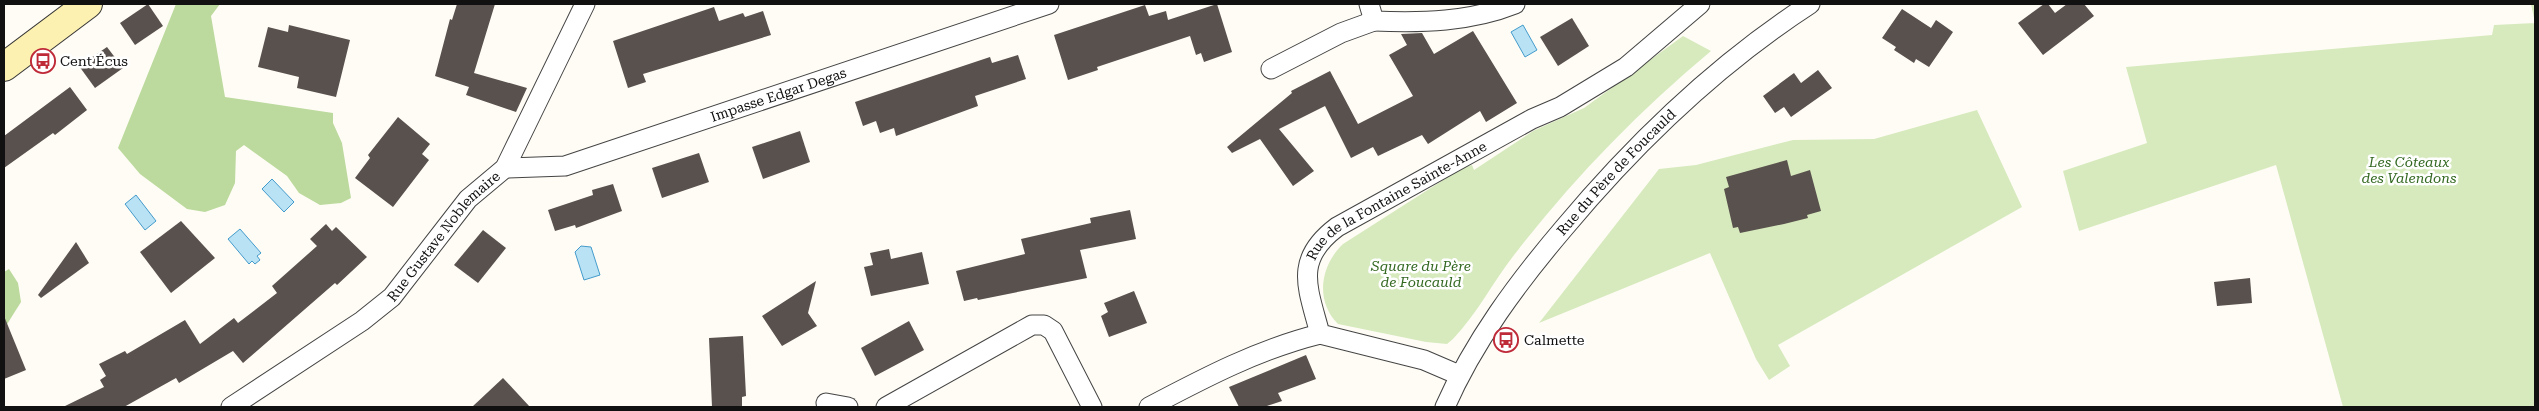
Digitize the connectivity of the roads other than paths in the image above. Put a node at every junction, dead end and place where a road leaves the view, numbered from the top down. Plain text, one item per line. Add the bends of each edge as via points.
1 (88, 4) edge
2 (585, 4) edge
3 (1049, 4) edge
4 (1515, 4) edge
5 (1700, 4) edge
6 (1810, 4) edge
7 (1372, 13) edge
8 (4, 67) edge
9 (1271, 70) dead end
10 (505, 168) junction
11 (1320, 334) junction
12 (1459, 375) junction
13 (826, 403) dead end
14 (231, 407) edge
15 (848, 407) edge
16 (886, 407) edge
17 (1092, 407) edge
18 (1149, 407) edge
19 (1445, 407) edge

1 - 8 main road
2 - 10 street, Rue Gustave Noblemaire
3 - 10 street, Impasse Edgar Degas via 565,166
4 - 7 street via 1466,18
5 - 11 street, Rue de la Fontaine Sainte-Anne via 1626,67 1560,107 1532,119 1337,227 1319,241 1310,258 1307,278
6 - 12 street, Rue du Père de Foucauld via 1731,61 1692,94 1612,173 1544,250 1489,326
7 - 9 street
10 - 14 street, Rue Gustave Noblemaire via 468,199 392,298
11 - 12 street via 1424,360
11 - 18 street via 1253,356
12 - 19 street
13 - 15 street
16 - 17 street via 1038,324 1053,331

